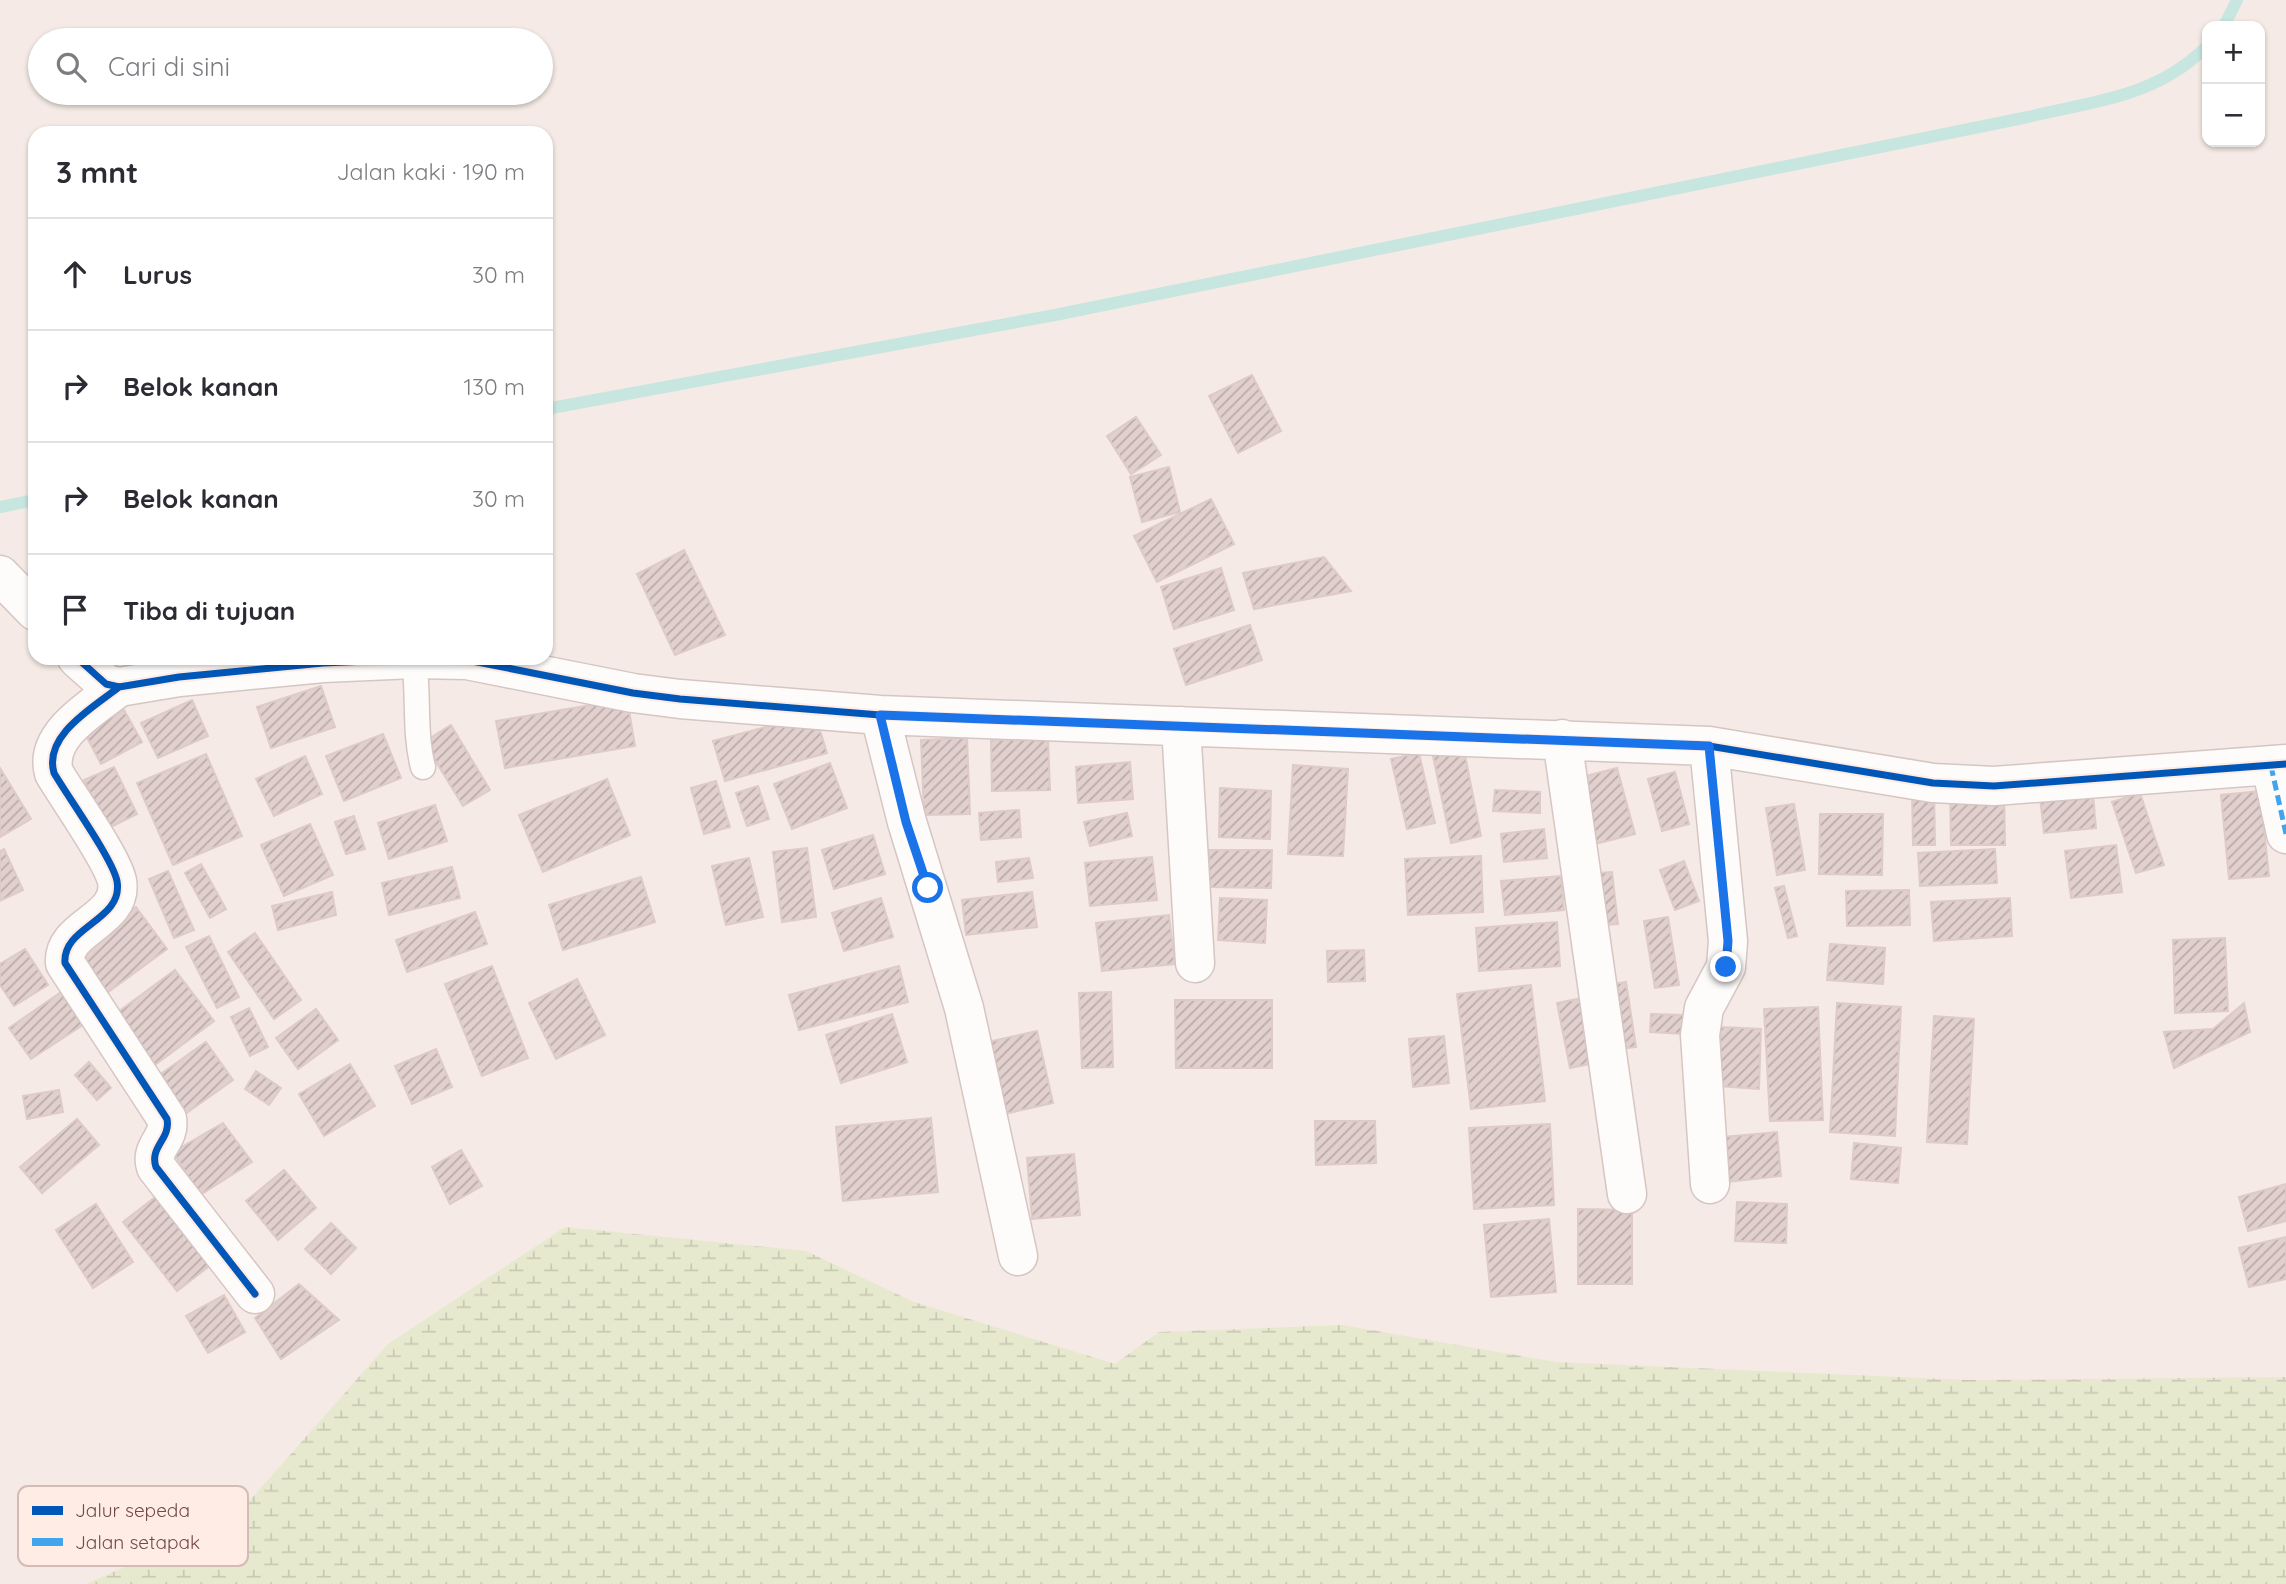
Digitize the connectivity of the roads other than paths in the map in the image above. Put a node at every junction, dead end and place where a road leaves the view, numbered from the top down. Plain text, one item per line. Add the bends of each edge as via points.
1 (0, 575) edge
2 (28, 604) edge
3 (85, 665) edge
4 (329, 665) edge
5 (415, 665) edge
6 (494, 665) edge
7 (119, 687) junction
8 (880, 715) junction
9 (1181, 726) junction
10 (1562, 739) junction
11 (1709, 746) junction
12 (2278, 765) edge
13 (423, 767) dead end
14 (2286, 834) edge
15 (1195, 963) dead end
16 (1710, 1184) dead end
17 (1628, 1194) dead end
18 (1018, 1256) dead end
19 (255, 1294) dead end

1 - 2 street
3 - 7 street via 106,684
4 - 7 street
5 - 13 lane
6 - 8 street via 668,697
7 - 19 street via 70,726 53,754 54,773 114,871 117,891 110,909 69,944 65,962 167,1119 166,1136 153,1158 156,1167
8 - 9 street
8 - 18 street via 906,822 964,1008
9 - 10 street
9 - 15 street
10 - 11 street
10 - 17 street
11 - 12 street via 1897,780 1994,786
11 - 16 street via 1728,941 1726,967 1704,1008 1700,1035
12 - 14 street

